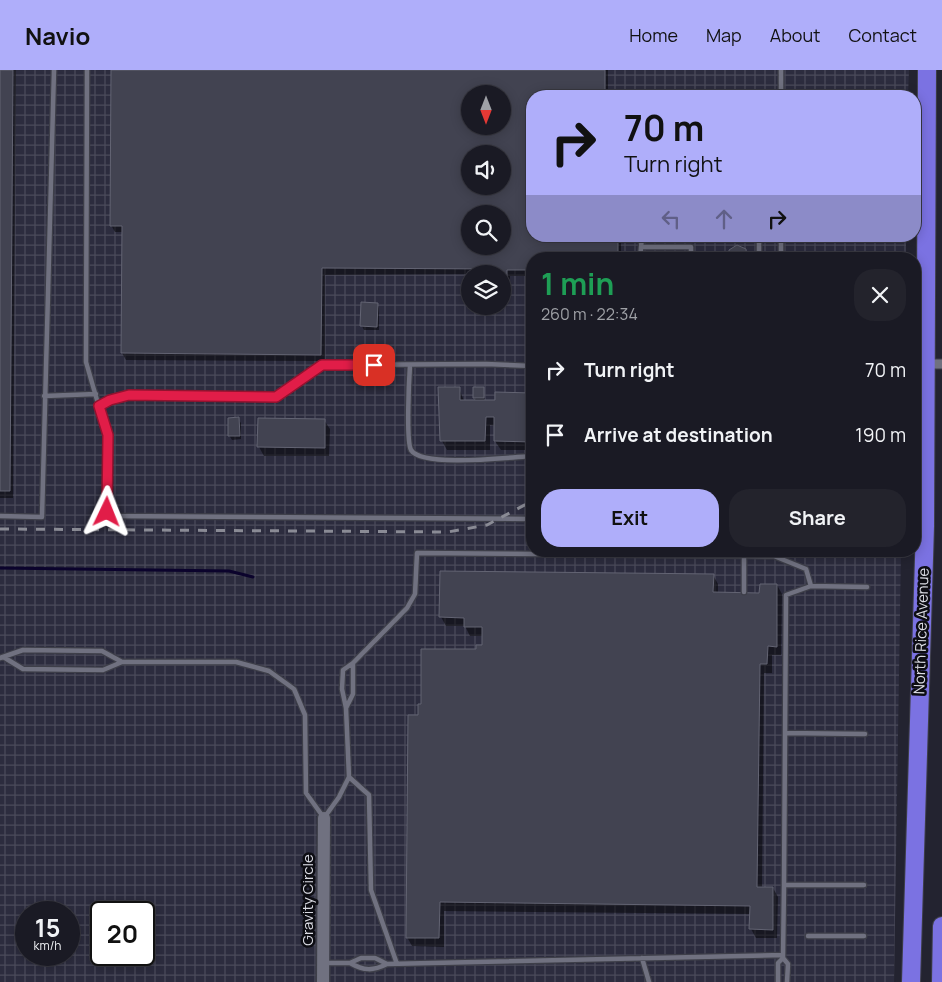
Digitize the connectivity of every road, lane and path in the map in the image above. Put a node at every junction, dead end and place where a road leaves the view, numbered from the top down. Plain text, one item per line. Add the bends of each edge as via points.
1 (54, 70) edge
2 (87, 70) edge
3 (781, 70) edge
4 (927, 70) edge
5 (781, 90) edge
6 (642, 242) edge
7 (642, 247) junction
8 (641, 252) edge
9 (691, 252) edge
10 (930, 364) edge
11 (410, 365) junction
12 (526, 366) edge
13 (96, 394) junction
14 (44, 396) junction
15 (99, 406) junction
16 (526, 456) edge
17 (921, 511) edge
18 (0, 516) edge
19 (526, 519) edge
20 (526, 554) edge
21 (744, 557) edge
22 (776, 557) edge
23 (919, 557) edge
24 (811, 586) junction
25 (867, 587) dead end
26 (744, 592) dead end
27 (2, 658) edge
28 (122, 662) junction
29 (353, 663) junction
30 (346, 708) junction
31 (785, 733) junction
32 (865, 734) dead end
33 (348, 777) junction
34 (324, 818) junction
35 (784, 885) junction
36 (864, 885) dead end
37 (942, 926) edge
38 (808, 936) dead end
39 (864, 936) dead end
40 (783, 957) junction
41 (642, 958) junction
42 (323, 963) junction
43 (350, 963) junction
44 (387, 964) junction
45 (397, 964) junction
46 (647, 981) edge
47 (322, 982) edge
48 (778, 982) edge
49 (788, 982) edge
50 (911, 982) edge
51 (941, 982) edge

1 - 14 lane
2 - 13 lane via 86,362
3 - 5 lane
4 - 10 highway, North Rice Avenue
6 - 7 lane
7 - 8 lane
7 - 9 lane via 691,246
10 - 17 highway, North Rice Avenue
11 - 12 lane
11 - 15 lane via 322,365 276,397 129,395
11 - 16 lane via 409,436 414,454 424,458 456,460
13 - 14 lane
13 - 15 lane
14 - 18 lane via 42,517
15 - 19 lane via 108,435 107,512 111,516
20 - 29 lane via 417,554 415,594 407,608
21 - 26 lane
22 - 24 lane via 806,569
23 - 50 highway, North Rice Avenue
24 - 25 lane
24 - 31 lane via 786,595
27 - 28 lane via 23,650 102,651
27 - 28 lane via 23,669 103,670
28 - 34 lane via 236,662 269,671 294,689 305,715 306,793
29 - 30 lane via 353,694
29 - 30 lane via 343,670 342,697
30 - 33 lane
31 - 32 lane
31 - 35 lane
33 - 34 lane
33 - 45 lane via 369,795 371,890
34 - 42 street, Gravity Circle
35 - 36 lane
35 - 40 lane
37 - 51 highway
38 - 39 lane
40 - 41 lane
40 - 48 lane via 778,963
40 - 49 lane via 788,964
41 - 45 lane
41 - 46 lane
42 - 43 lane
42 - 47 street, Gravity Circle
43 - 44 lane via 361,958 375,958
43 - 44 lane via 361,969 376,970
44 - 45 lane

